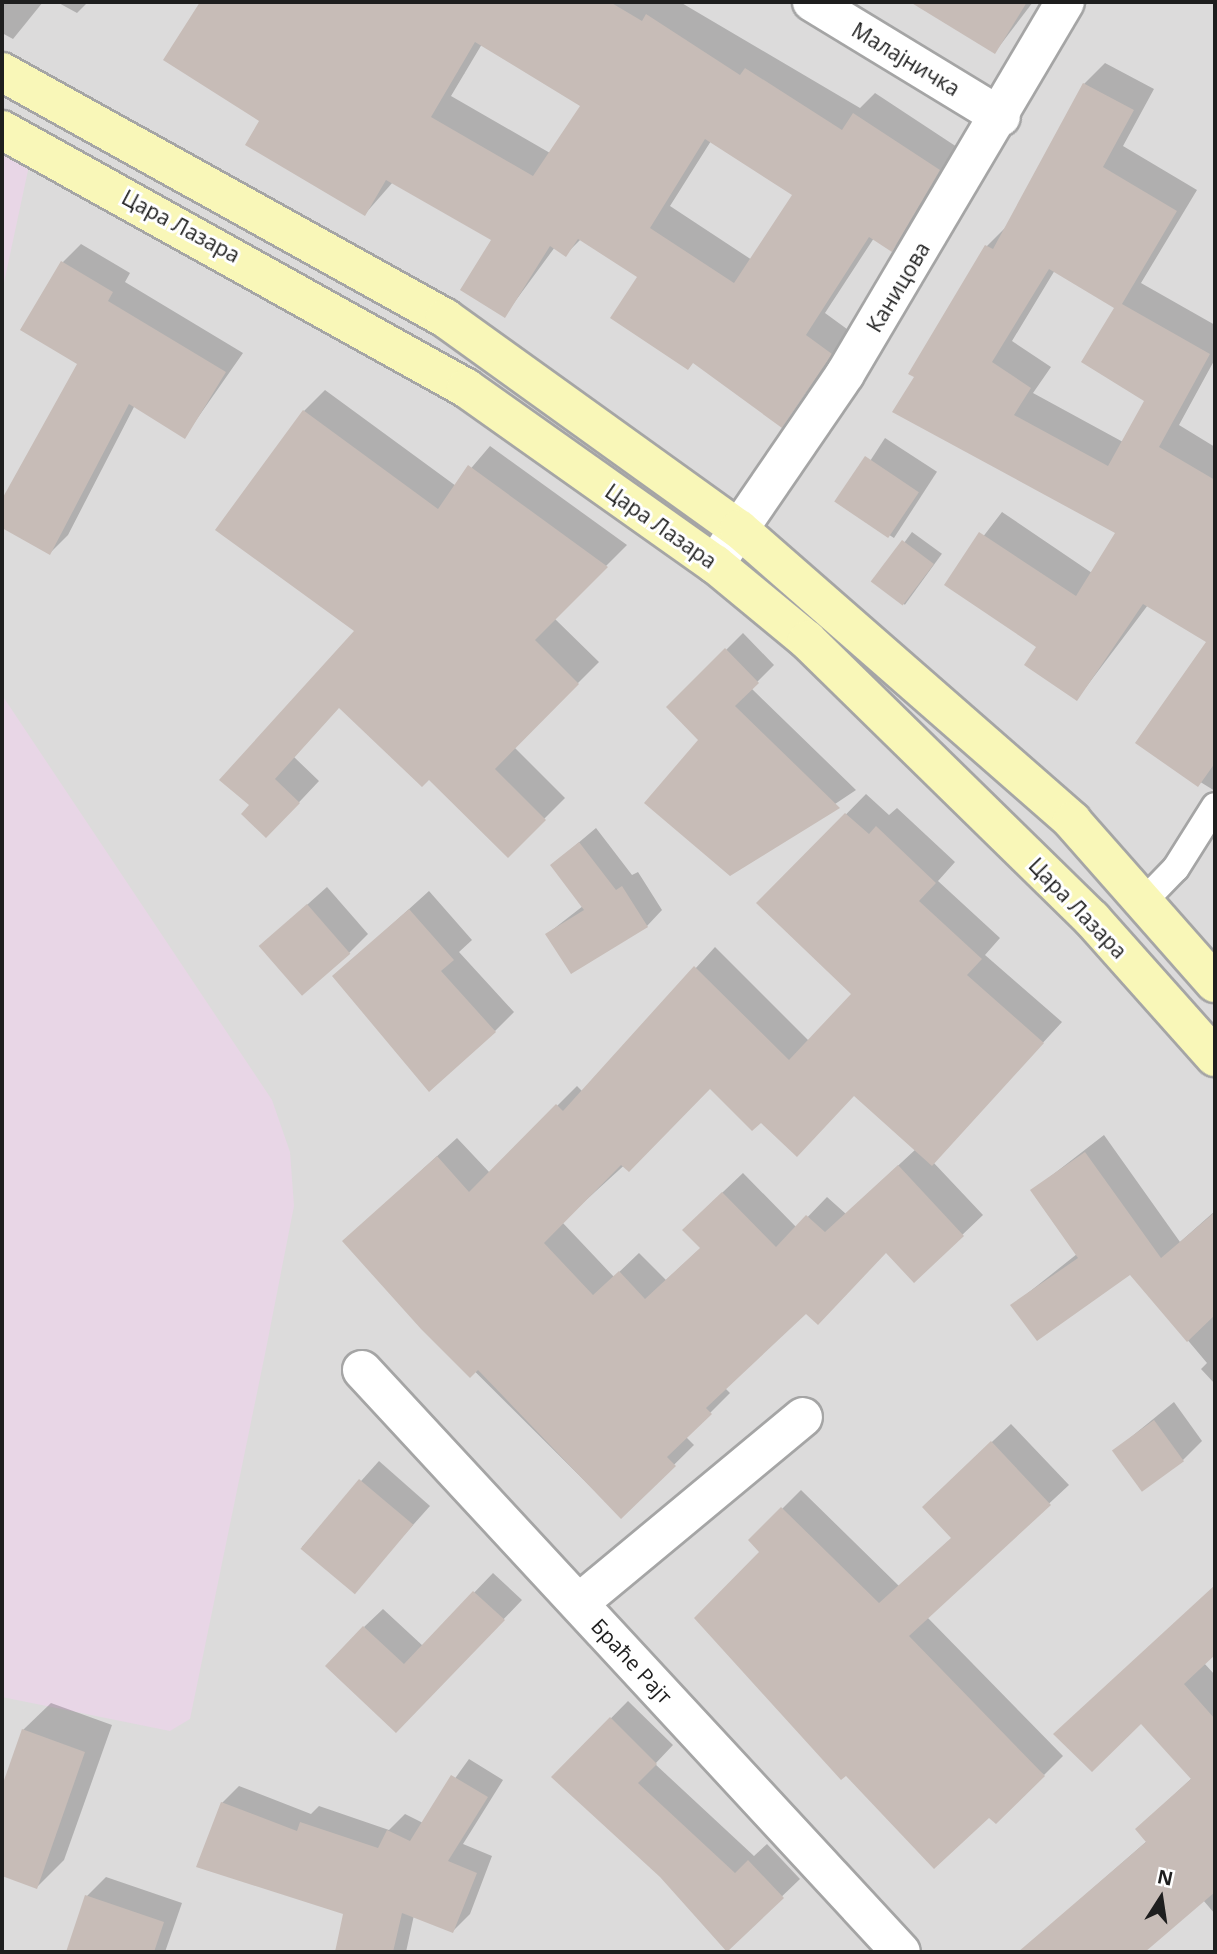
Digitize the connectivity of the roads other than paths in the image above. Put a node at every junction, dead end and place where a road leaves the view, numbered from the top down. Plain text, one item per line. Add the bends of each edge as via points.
1 (812, 2) edge
2 (1065, 2) edge
3 (2, 72) edge
4 (1001, 117) junction
5 (2, 130) edge
6 (739, 529) junction
7 (715, 564) junction
8 (1215, 806) edge
9 (1143, 902) junction
10 (1215, 983) edge
11 (1215, 1057) edge
12 (362, 1370) dead end
13 (803, 1417) dead end
14 (579, 1603) junction
15 (901, 1952) edge

1 - 4 street, Малајничка
2 - 4 street, Каницова
3 - 6 main road, Цара Лазара via 446,318
4 - 6 street, Каницова via 845,374
5 - 7 main road, Цара Лазара via 466,388
6 - 7 street, Каницова
6 - 9 main road, Цара Лазара via 1072,821
7 - 11 main road, Цара Лазара via 807,640 1092,919
8 - 9 lane via 1176,868
9 - 10 main road, Цара Лазара
12 - 14 street, Браће Рајт
13 - 14 street
14 - 15 street, Браће Рајт

